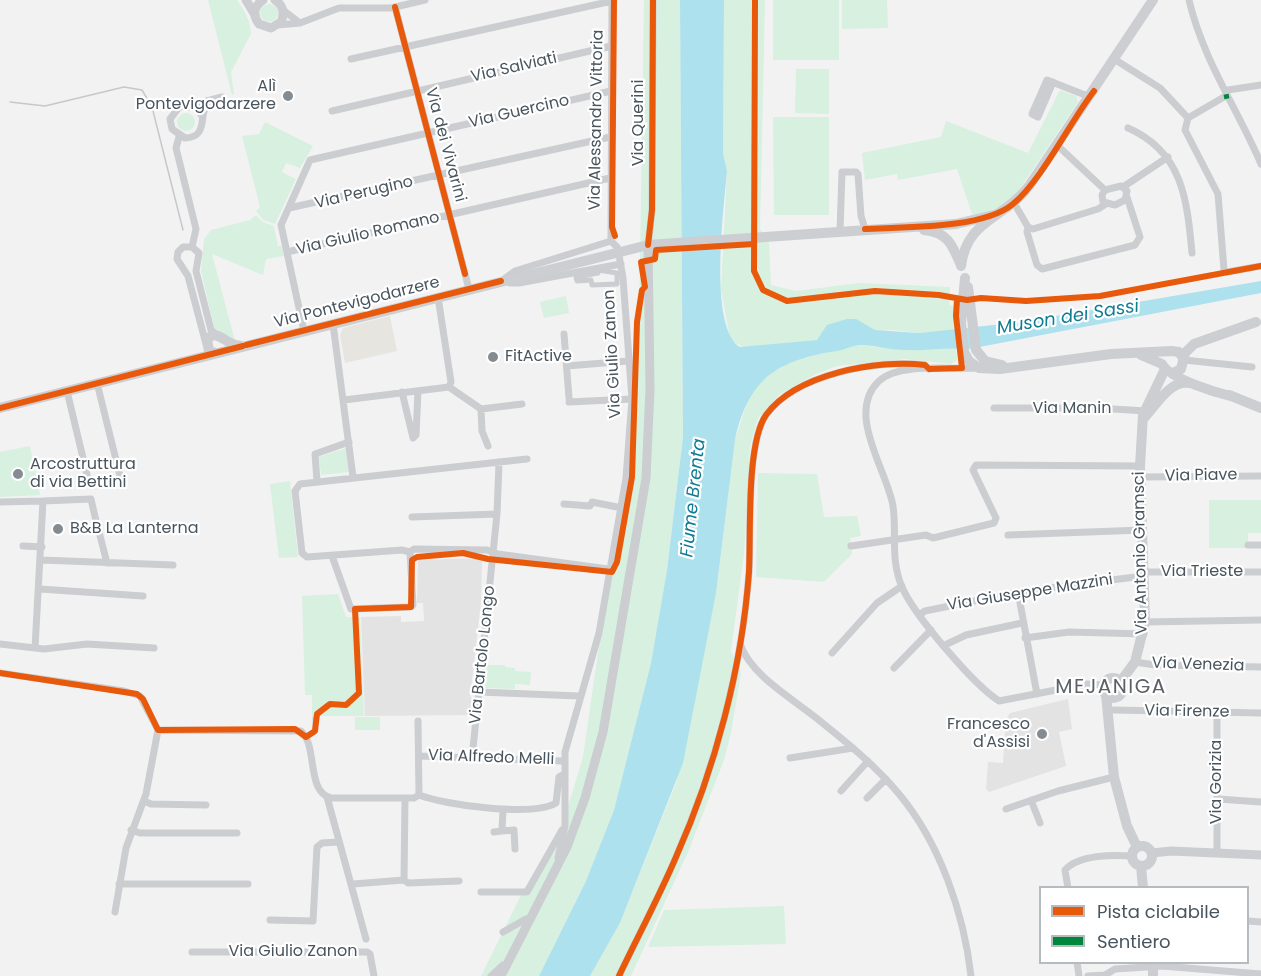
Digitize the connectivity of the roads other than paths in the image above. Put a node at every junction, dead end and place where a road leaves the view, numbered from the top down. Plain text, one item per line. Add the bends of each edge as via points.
1 (246, 0) edge
2 (261, 0) edge
3 (275, 0) edge
4 (426, 0) edge
5 (653, 0) edge
6 (1153, 0) edge
7 (1189, 0) edge
8 (612, 1) edge
9 (359, 4) edge
10 (395, 8) junction
11 (283, 10) junction
12 (255, 15) junction
13 (300, 23) junction
14 (278, 25) junction
15 (611, 46) junction
16 (405, 49) junction
17 (351, 59) dead end
18 (1114, 59) junction
19 (1053, 82) junction
20 (1261, 85) edge
21 (416, 91) junction
22 (611, 91) junction
23 (1091, 94) junction
24 (1226, 94) junction
25 (222, 97) dead end
26 (209, 101) junction
27 (190, 105) junction
28 (332, 111) dead end
29 (202, 116) junction
30 (1188, 118) junction
31 (1128, 128) dead end
32 (428, 134) junction
33 (179, 137) junction
34 (610, 137) junction
35 (1057, 145) junction
36 (1258, 148) edge
37 (1168, 157) junction
38 (1261, 164) edge
39 (439, 176) junction
40 (610, 178) junction
41 (1123, 187) junction
42 (1105, 190) junction
43 (1127, 197) junction
44 (1014, 203) junction
45 (1106, 204) junction
46 (289, 208) junction
47 (998, 214) junction
48 (449, 216) junction
49 (958, 223) junction
50 (1028, 227) junction
51 (919, 228) junction
52 (865, 229) junction
53 (840, 231) junction
54 (611, 241) junction
55 (950, 241) junction
56 (968, 241) junction
57 (652, 244) junction
58 (192, 247) junction
59 (616, 247) dead end
60 (287, 252) junction
61 (1192, 254) dead end
62 (619, 255) dead end
63 (198, 262) junction
64 (621, 264) junction
65 (962, 266) junction
66 (1261, 266) edge
67 (183, 267) junction
68 (608, 268) junction
69 (623, 278) junction
70 (965, 279) junction
71 (501, 281) junction
72 (577, 281) joint
73 (469, 289) junction
74 (964, 291) junction
75 (438, 297) junction
76 (1259, 322) edge
77 (333, 324) junction
78 (304, 331) junction
79 (564, 334) dead end
80 (220, 338) junction
81 (206, 345) junction
82 (243, 346) junction
83 (1170, 351) junction
84 (218, 353) junction
85 (1135, 353) junction
86 (196, 358) junction
87 (628, 362) junction
88 (964, 362) junction
89 (567, 366) junction
90 (1175, 366) junction
91 (1252, 367) dead end
92 (1008, 368) junction
93 (929, 369) junction
94 (98, 383) junction
95 (1192, 384) junction
96 (449, 387) junction
97 (67, 391) junction
98 (418, 391) junction
99 (402, 392) junction
100 (1234, 397) junction
101 (632, 399) junction
102 (344, 400) junction
103 (23, 402) junction
104 (1158, 402) junction
105 (0, 403) edge
106 (522, 404) dead end
107 (0, 408) edge
108 (994, 408) dead end
109 (1261, 408) edge
110 (481, 409) junction
111 (1146, 414) junction
112 (349, 442) junction
113 (488, 446) dead end
114 (527, 459) dead end
115 (499, 462) junction
116 (1140, 471) junction
117 (1261, 476) edge
118 (353, 477) junction
119 (317, 481) junction
120 (89, 483) dead end
121 (122, 484) dead end
122 (43, 501) junction
123 (0, 502) edge
124 (564, 504) dead end
125 (622, 508) junction
126 (496, 514) junction
127 (412, 517) dead end
128 (1142, 530) junction
129 (1008, 535) dead end
130 (894, 539) junction
131 (1248, 545) dead end
132 (1261, 545) edge
133 (23, 546) dead end
134 (851, 546) dead end
135 (42, 547) junction
136 (410, 552) junction
137 (492, 552) junction
138 (332, 555) junction
139 (41, 560) junction
140 (107, 563) junction
141 (173, 565) dead end
142 (608, 569) junction
143 (1261, 572) edge
144 (1143, 574) junction
145 (902, 586) junction
146 (40, 589) junction
147 (1018, 592) junction
148 (143, 596) dead end
149 (919, 615) junction
150 (1261, 620) edge
151 (1145, 621) junction
152 (1022, 623) junction
153 (931, 630) junction
154 (1144, 634) junction
155 (1024, 638) junction
156 (0, 644) edge
157 (740, 644) junction
158 (945, 645) junction
159 (36, 648) junction
160 (154, 648) dead end
161 (832, 653) dead end
162 (1135, 662) junction
163 (1261, 667) edge
164 (894, 668) dead end
165 (0, 673) edge
166 (1121, 681) junction
167 (1105, 690) junction
168 (479, 692) junction
169 (1037, 694) junction
170 (579, 696) junction
171 (1119, 696) junction
172 (1114, 710) junction
173 (1217, 712) junction
174 (1261, 713) edge
175 (315, 718) dead end
176 (418, 721) dead end
177 (158, 730) junction
178 (1110, 732) junction
179 (306, 737) junction
180 (853, 748) junction
181 (419, 756) junction
182 (472, 758) junction
183 (790, 758) dead end
184 (563, 761) junction
185 (868, 761) junction
186 (563, 775) junction
187 (1114, 777) junction
188 (886, 779) junction
189 (841, 791) dead end
190 (418, 795) junction
191 (327, 797) junction
192 (405, 798) junction
193 (867, 798) dead end
194 (1218, 799) junction
195 (1031, 800) junction
196 (144, 801) junction
197 (1261, 802) edge
198 (206, 805) dead end
199 (503, 809) junction
200 (1006, 809) dead end
201 (1040, 823) dead end
202 (565, 825) junction
203 (131, 830) junction
204 (237, 833) dead end
205 (338, 842) junction
206 (515, 849) dead end
207 (1135, 851) junction
208 (1217, 852) junction
209 (1152, 853) junction
210 (1261, 855) edge
211 (560, 862) junction
212 (1141, 867) junction
213 (404, 880) junction
214 (459, 881) dead end
215 (119, 884) junction
216 (248, 884) dead end
217 (352, 884) junction
218 (1068, 886) edge
219 (1143, 886) edge
220 (481, 892) dead end
221 (116, 912) dead end
222 (531, 919) junction
223 (270, 920) dead end
224 (503, 932) dead end
225 (366, 939) dead end
226 (192, 952) dead end
227 (507, 965) junction
228 (1153, 969) edge
229 (1261, 974) edge
230 (374, 976) edge
231 (490, 976) edge
232 (501, 976) edge
233 (619, 976) edge
234 (971, 976) edge
235 (1088, 976) edge

1 - 12 street
2 - 12 street
3 - 11 street
4 - 10 street
5 - 57 street, Via Querini
6 - 18 main road
7 - 24 street via 1205,54
8 - 15 street, Via Alessandro Vittoria
8 - 16 street
9 - 10 street
9 - 13 street via 332,9
10 - 16 street, Via dei Vivarini
11 - 13 street
11 - 14 street
12 - 14 street via 263,27
13 - 14 street
15 - 21 street, Via Salviati
15 - 22 street, Via Alessandro Vittoria
16 - 17 street
16 - 21 street, Via dei Vivarini
18 - 23 main road
18 - 30 street via 1160,88
19 - 19 street via 1047,80 1032,114 1038,117
19 - 23 street
20 - 24 street
21 - 28 street, Via Salviati
21 - 32 street, Via dei Vivarini
22 - 32 street, Via Guercino
22 - 34 street, Via Alessandro Vittoria
23 - 35 main road
24 - 30 street
24 - 36 street
25 - 26 street
26 - 27 street
26 - 29 street
27 - 29 street
27 - 33 street via 180,106 170,119
29 - 33 street via 200,132 190,138
30 - 66 street via 1185,130 1220,201 1223,267 1227,272
31 - 37 street
32 - 39 street, Via dei Vivarini
32 - 46 street, Via Guercino via 310,160
33 - 58 street via 176,148 196,229
34 - 39 street, Via Perugino
34 - 40 street, Via Alessandro Vittoria
35 - 42 street
35 - 44 main road
36 - 38 street
37 - 41 street
37 - 61 street via 1185,199
39 - 46 street, Via Perugino
39 - 48 street, Via dei Vivarini
40 - 48 street, Via Giulio Romano
40 - 54 street, Via Alessandro Vittoria
41 - 42 street
41 - 43 street
42 - 45 street via 1102,199
43 - 45 street via 1115,205
43 - 50 street via 1140,237 1135,245 1042,269 1037,265
44 - 47 main road
44 - 50 street
45 - 50 street via 1033,229
46 - 60 street via 281,225
47 - 49 main road
47 - 56 main road
48 - 60 street, Via Giulio Romano
48 - 73 street, Via dei Vivarini
49 - 51 main road
49 - 55 main road via 950,228
49 - 56 main road via 969,228
51 - 52 main road
51 - 55 main road
51 - 74 main road via 941,240 953,255
52 - 53 main road
52 - 53 street via 858,174 842,172
53 - 57 main road, Via Pontevigodarzere
54 - 59 street
54 - 71 street, Via Pontevigodarzere via 515,271
55 - 56 main road via 958,246
55 - 65 main road
56 - 65 main road
57 - 71 main road, Via Pontevigodarzere
57 - 211 street, Via Giulio Zanon via 649,412 642,508 603,732 585,798
58 - 63 street via 199,253
58 - 67 street via 183,247 178,252 178,262
60 - 78 street
62 - 64 street, Via Giulio Zanon
63 - 67 street via 193,268
63 - 80 street via 196,271 210,328
64 - 68 street, Via Pontevigodarzere
64 - 69 street, Via Giulio Zanon
65 - 70 main road
67 - 81 street
68 - 69 street
68 - 71 street, Via Pontevigodarzere via 519,283
69 - 87 street, Via Giulio Zanon
70 - 74 main road
70 - 92 main road via 976,350 985,360
71 - 73 main road, Via Pontevigodarzere
72 - 72 street via 617,284 617,273 598,270 576,277
73 - 75 main road, Via Pontevigodarzere
74 - 88 main road
75 - 77 main road, Via Pontevigodarzere
75 - 96 street
76 - 83 main road via 1212,332
76 - 90 main road via 1194,344
77 - 78 main road, Via Pontevigodarzere
77 - 102 street
78 - 82 main road, Via Pontevigodarzere
79 - 89 street
80 - 81 main road via 210,336
80 - 82 main road, Via Pontevigodarzere
80 - 84 main road via 225,346
81 - 84 main road via 209,351
81 - 86 main road
82 - 84 main road, Via Pontevigodarzere
83 - 85 main road
83 - 90 main road via 1179,352
83 - 90 main road via 1163,357
84 - 86 main road, Via Pontevigodarzere
85 - 90 main road
85 - 92 main road
86 - 94 main road, Via Pontevigodarzere
87 - 89 street
87 - 101 street, Via Giulio Zanon
88 - 92 main road via 979,368
88 - 93 street
89 - 101 street via 569,400
90 - 91 street
90 - 95 main road
90 - 100 main road
90 - 104 main road
90 - 111 main road, Via Antonio Gramsci
93 - 130 street via 890,374 873,388 868,400 869,435 891,495
93 - 157 street via 910,363 836,372 779,402 766,416 753,456 752,532
94 - 97 main road, Via Pontevigodarzere
94 - 121 street
95 - 100 main road
95 - 104 main road via 1177,383
96 - 98 street
96 - 110 street
97 - 103 main road, Via Pontevigodarzere
97 - 120 street
98 - 99 street
98 - 99 street via 413,438
99 - 102 street
100 - 109 main road
101 - 125 street, Via Giulio Zanon
102 - 112 street
103 - 105 main road, Via Pontevigodarzere
103 - 107 main road, Via Pontevigodarzere
104 - 111 main road
106 - 110 street
108 - 111 street, Via Manin via 1088,408
110 - 113 street via 482,431
111 - 116 main road, Via Antonio Gramsci
112 - 118 street
112 - 119 street via 315,454
114 - 115 street
115 - 118 street
115 - 126 street, Via Bartolo Longo
116 - 117 street, Via Piave
116 - 128 main road, Via Antonio Gramsci
116 - 130 street, Via Piave via 976,465 973,470 996,518 994,523 933,538 926,535
118 - 119 street
119 - 138 street via 300,484 296,491 302,553 307,557
122 - 123 street
122 - 135 street
122 - 140 street via 91,499
124 - 125 street via 590,506 592,502
125 - 142 street, Via Giulio Zanon
126 - 127 street
126 - 137 street, Via Bartolo Longo
128 - 129 street
128 - 144 main road, Via Antonio Gramsci
130 - 134 street
130 - 145 street via 893,556
131 - 132 street
133 - 135 street
135 - 139 street
136 - 137 street
136 - 138 street
136 - 138 street via 411,607 351,609
137 - 142 street
137 - 168 street, Via Bartolo Longo
139 - 140 street
139 - 146 street
140 - 141 street
142 - 170 street, Via Giulio Zanon via 598,633
143 - 144 street, Via Trieste
144 - 147 street, Via Giuseppe Mazzini
144 - 151 main road, Via Antonio Gramsci
145 - 149 street
145 - 161 street via 877,603
146 - 148 street
146 - 159 street
147 - 149 street, Via Giuseppe Mazzini
147 - 152 street
149 - 153 street
150 - 151 street
151 - 154 main road, Via Antonio Gramsci
152 - 155 street
152 - 158 street via 966,635
153 - 158 street
153 - 164 street
154 - 155 street via 1069,632
154 - 162 main road, Via Antonio Gramsci
155 - 169 street
156 - 159 street
157 - 180 street via 762,674
157 - 233 street via 701,791 677,856
158 - 169 street via 999,701
159 - 160 street via 87,644
162 - 163 street, Via Venezia
162 - 166 main road, Via Antonio Gramsci
165 - 177 street via 137,694
166 - 167 main road via 1110,678
166 - 171 main road, Via Antonio Gramsci via 1124,689
167 - 169 street via 1087,684
167 - 171 main road via 1111,698
167 - 178 main road
168 - 170 street
168 - 182 street, Via Bartolo Longo
170 - 184 street, Via Giulio Zanon
171 - 172 main road, Via Antonio Gramsci
172 - 173 street, Via Firenze
172 - 178 main road, Via Antonio Gramsci
173 - 174 street, Via Firenze
173 - 194 street, Via Gorizia
175 - 179 street via 315,731
176 - 181 street
177 - 179 street via 296,729
177 - 196 street
178 - 187 main road
179 - 191 street via 318,786
180 - 183 street
180 - 185 street
181 - 182 street, Via Alfredo Melli
181 - 190 street
182 - 184 street, Via Alfredo Melli
184 - 186 street, Via Giulio Zanon
185 - 188 street
185 - 189 street
186 - 199 street via 559,777 558,800 554,805
186 - 202 street, Via Giulio Zanon
187 - 195 street
187 - 207 main road
188 - 193 street
188 - 234 street via 911,810 942,870 965,937
190 - 192 street
190 - 199 street via 470,808
191 - 192 street
191 - 205 street
192 - 213 street
194 - 197 street
194 - 208 street, Via Gorizia
195 - 200 street
195 - 201 street
196 - 198 street
196 - 203 street
199 - 206 street via 498,831 514,830
202 - 211 street, Via Giulio Zanon
202 - 220 street via 527,892
203 - 204 street
203 - 215 street
205 - 217 street
205 - 223 street via 317,847 313,921
207 - 209 main road via 1146,846
207 - 212 main road via 1134,862
207 - 218 street via 1074,863 1065,870
208 - 209 street
208 - 210 street
209 - 212 main road via 1150,863
211 - 222 street, Via Giulio Zanon
212 - 219 main road
213 - 214 street
213 - 217 street
215 - 216 street
215 - 221 street
217 - 225 street
222 - 224 street
222 - 227 street, Via Giulio Zanon
226 - 230 street, Via Giulio Zanon via 367,952
227 - 231 street, Via Giulio Zanon
227 - 232 street, Via Giulio Zanon
228 - 229 street
228 - 235 street via 1115,969 1105,975

